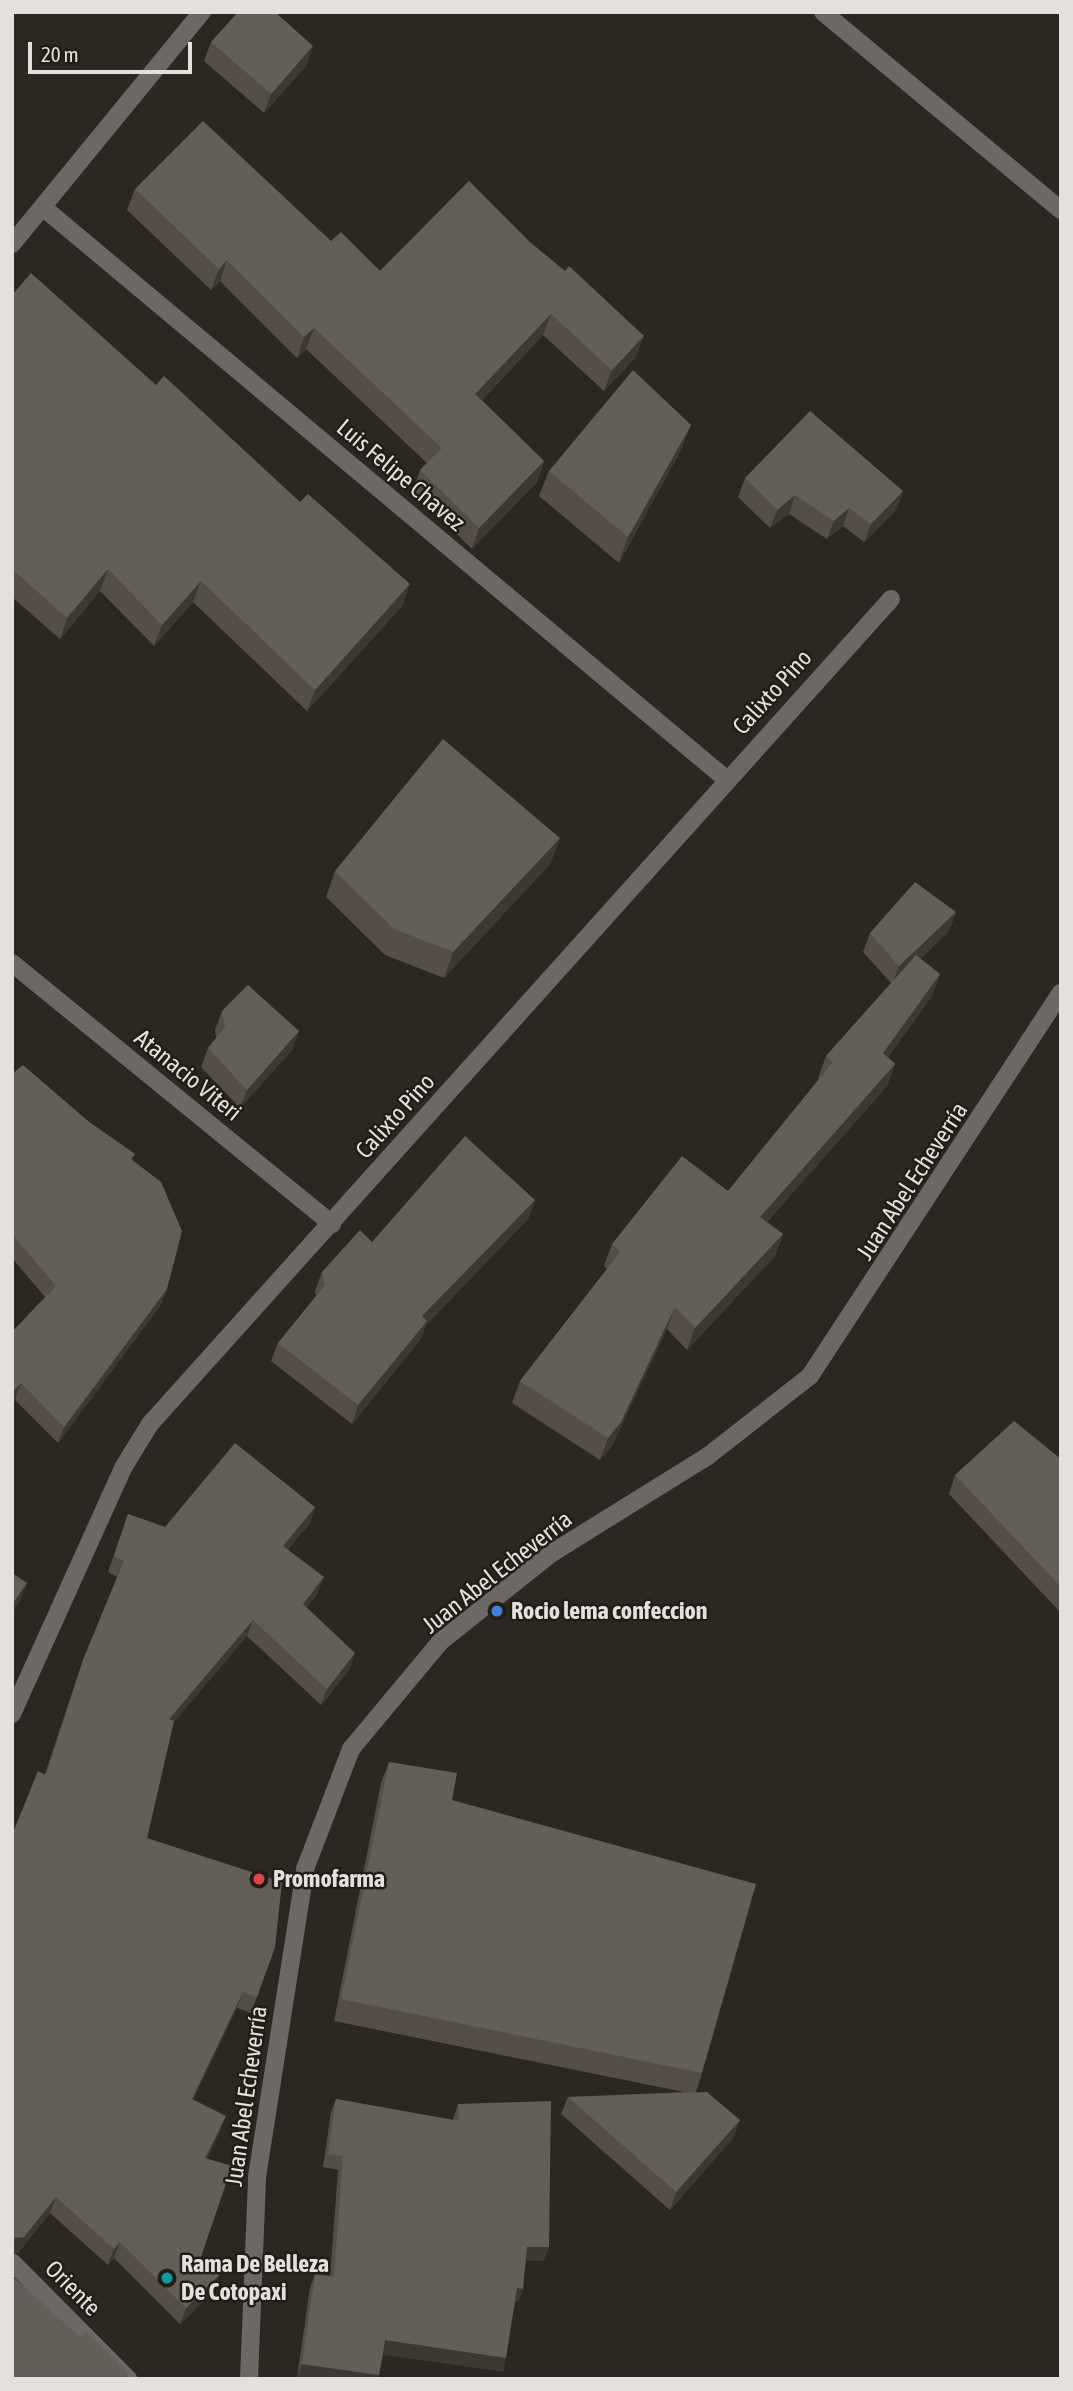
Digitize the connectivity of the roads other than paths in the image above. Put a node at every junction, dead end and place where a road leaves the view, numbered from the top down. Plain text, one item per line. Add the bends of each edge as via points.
1 (202, 12) edge
2 (823, 12) edge
3 (45, 209) junction
4 (1061, 210) edge
5 (12, 244) edge
6 (891, 599) dead end
7 (726, 779) junction
8 (12, 963) edge
9 (1061, 993) edge
10 (332, 1224) junction
11 (12, 1714) edge
12 (12, 2263) edge
13 (128, 2379) edge
14 (249, 2379) edge

1 - 3 street
2 - 4 street
3 - 5 street
3 - 7 street, Luis Felipe Chavez
6 - 7 street, Calixto Pino
7 - 10 street, Calixto Pino
8 - 10 street, Atanacio Viteri
9 - 14 street, Juan Abel Echeverría via 810,1376 708,1456 552,1553 440,1642 351,1749 305,1868 257,2177
10 - 11 street, Calixto Pino via 150,1424 123,1468
12 - 13 street, Oriente

